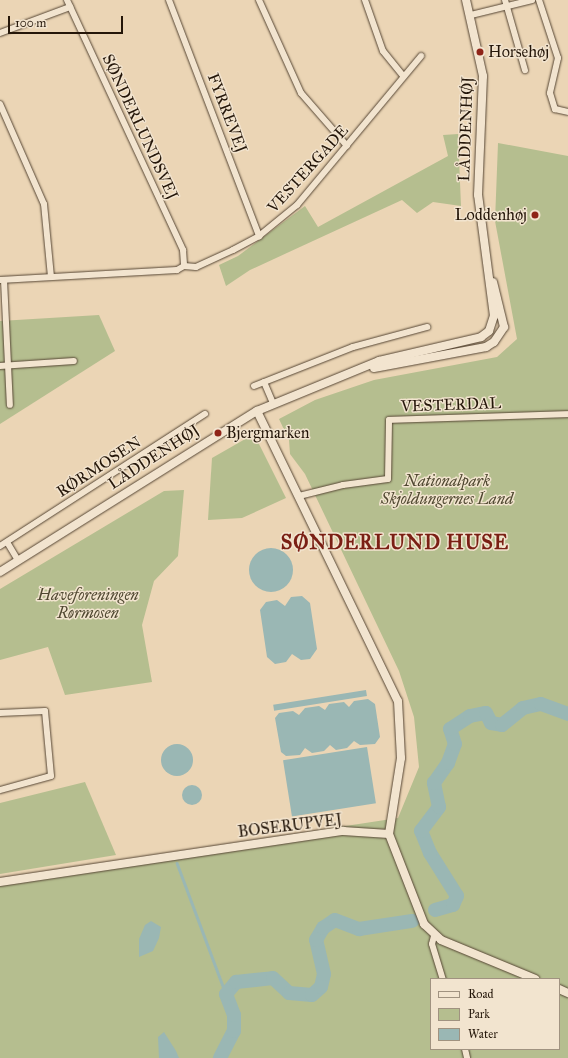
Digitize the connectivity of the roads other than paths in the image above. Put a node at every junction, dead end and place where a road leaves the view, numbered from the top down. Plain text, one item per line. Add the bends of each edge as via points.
1 (67, 0) edge
2 (169, 0) edge
3 (259, 0) edge
4 (364, 0) edge
5 (466, 0) edge
6 (532, 0) edge
7 (539, 0) edge
8 (506, 3) edge
9 (70, 7) junction
10 (471, 15) junction
11 (0, 33) edge
12 (421, 56) dead end
13 (525, 70) dead end
14 (403, 76) junction
15 (0, 104) edge
16 (568, 112) edge
17 (347, 146) junction
18 (259, 236) junction
19 (487, 260) junction
20 (184, 266) junction
21 (51, 277) junction
22 (2, 280) edge
23 (427, 327) dead end
24 (74, 361) dead end
25 (8, 365) junction
26 (0, 366) edge
27 (353, 372) junction
28 (264, 382) junction
29 (254, 386) dead end
30 (273, 403) junction
31 (10, 405) dead end
32 (257, 411) junction
33 (205, 414) dead end
34 (568, 414) edge
35 (299, 496) junction
36 (7, 542) junction
37 (0, 546) edge
38 (18, 560) junction
39 (0, 572) edge
40 (0, 713) edge
41 (0, 790) edge
42 (389, 834) junction
43 (0, 882) edge
44 (434, 936) junction
45 (443, 978) edge
46 (533, 978) edge

1 - 9 street, SØNDERLUNDSVEJ
2 - 18 street, FYRREVEJ
3 - 17 street via 301,93
4 - 14 street via 384,51
5 - 10 street, LÅDDENHØJ
6 - 8 street
7 - 16 street via 558,58 550,93 555,108
8 - 10 street
8 - 13 street
9 - 11 street
9 - 20 street, SØNDERLUNDSVEJ via 183,250
10 - 19 street, LÅDDENHØJ via 483,76 478,195
12 - 14 street, VESTERGADE
14 - 17 street, VESTERGADE
15 - 21 street via 44,204
17 - 18 street, VESTERGADE via 297,205
18 - 20 street, VESTERGADE via 196,267
19 - 27 street, LÅDDENHØJ via 494,316 489,331 481,337 416,351
19 - 27 street, LÅDDENHØJ via 504,316 504,327 494,342 486,347
20 - 21 street, VESTERGADE via 177,270
21 - 22 street, VESTERGADE
22 - 25 street
23 - 28 street via 352,347
24 - 25 street
25 - 26 street
25 - 31 street
27 - 30 street, LÅDDENHØJ
28 - 29 street
28 - 30 street
30 - 32 street, LÅDDENHØJ
32 - 35 street
32 - 38 street, LÅDDENHØJ
33 - 36 street, RØRMOSEN
34 - 35 street, VESTERDAL via 388,420 388,479 343,484
35 - 42 street via 398,701 401,758
36 - 37 street, RØRMOSEN
36 - 38 street
38 - 39 street, LÅDDENHØJ
40 - 41 street via 45,710 51,776
42 - 43 street, BOSERUPVEJ via 342,831
42 - 44 street via 424,924
44 - 45 street via 433,948
44 - 46 street

